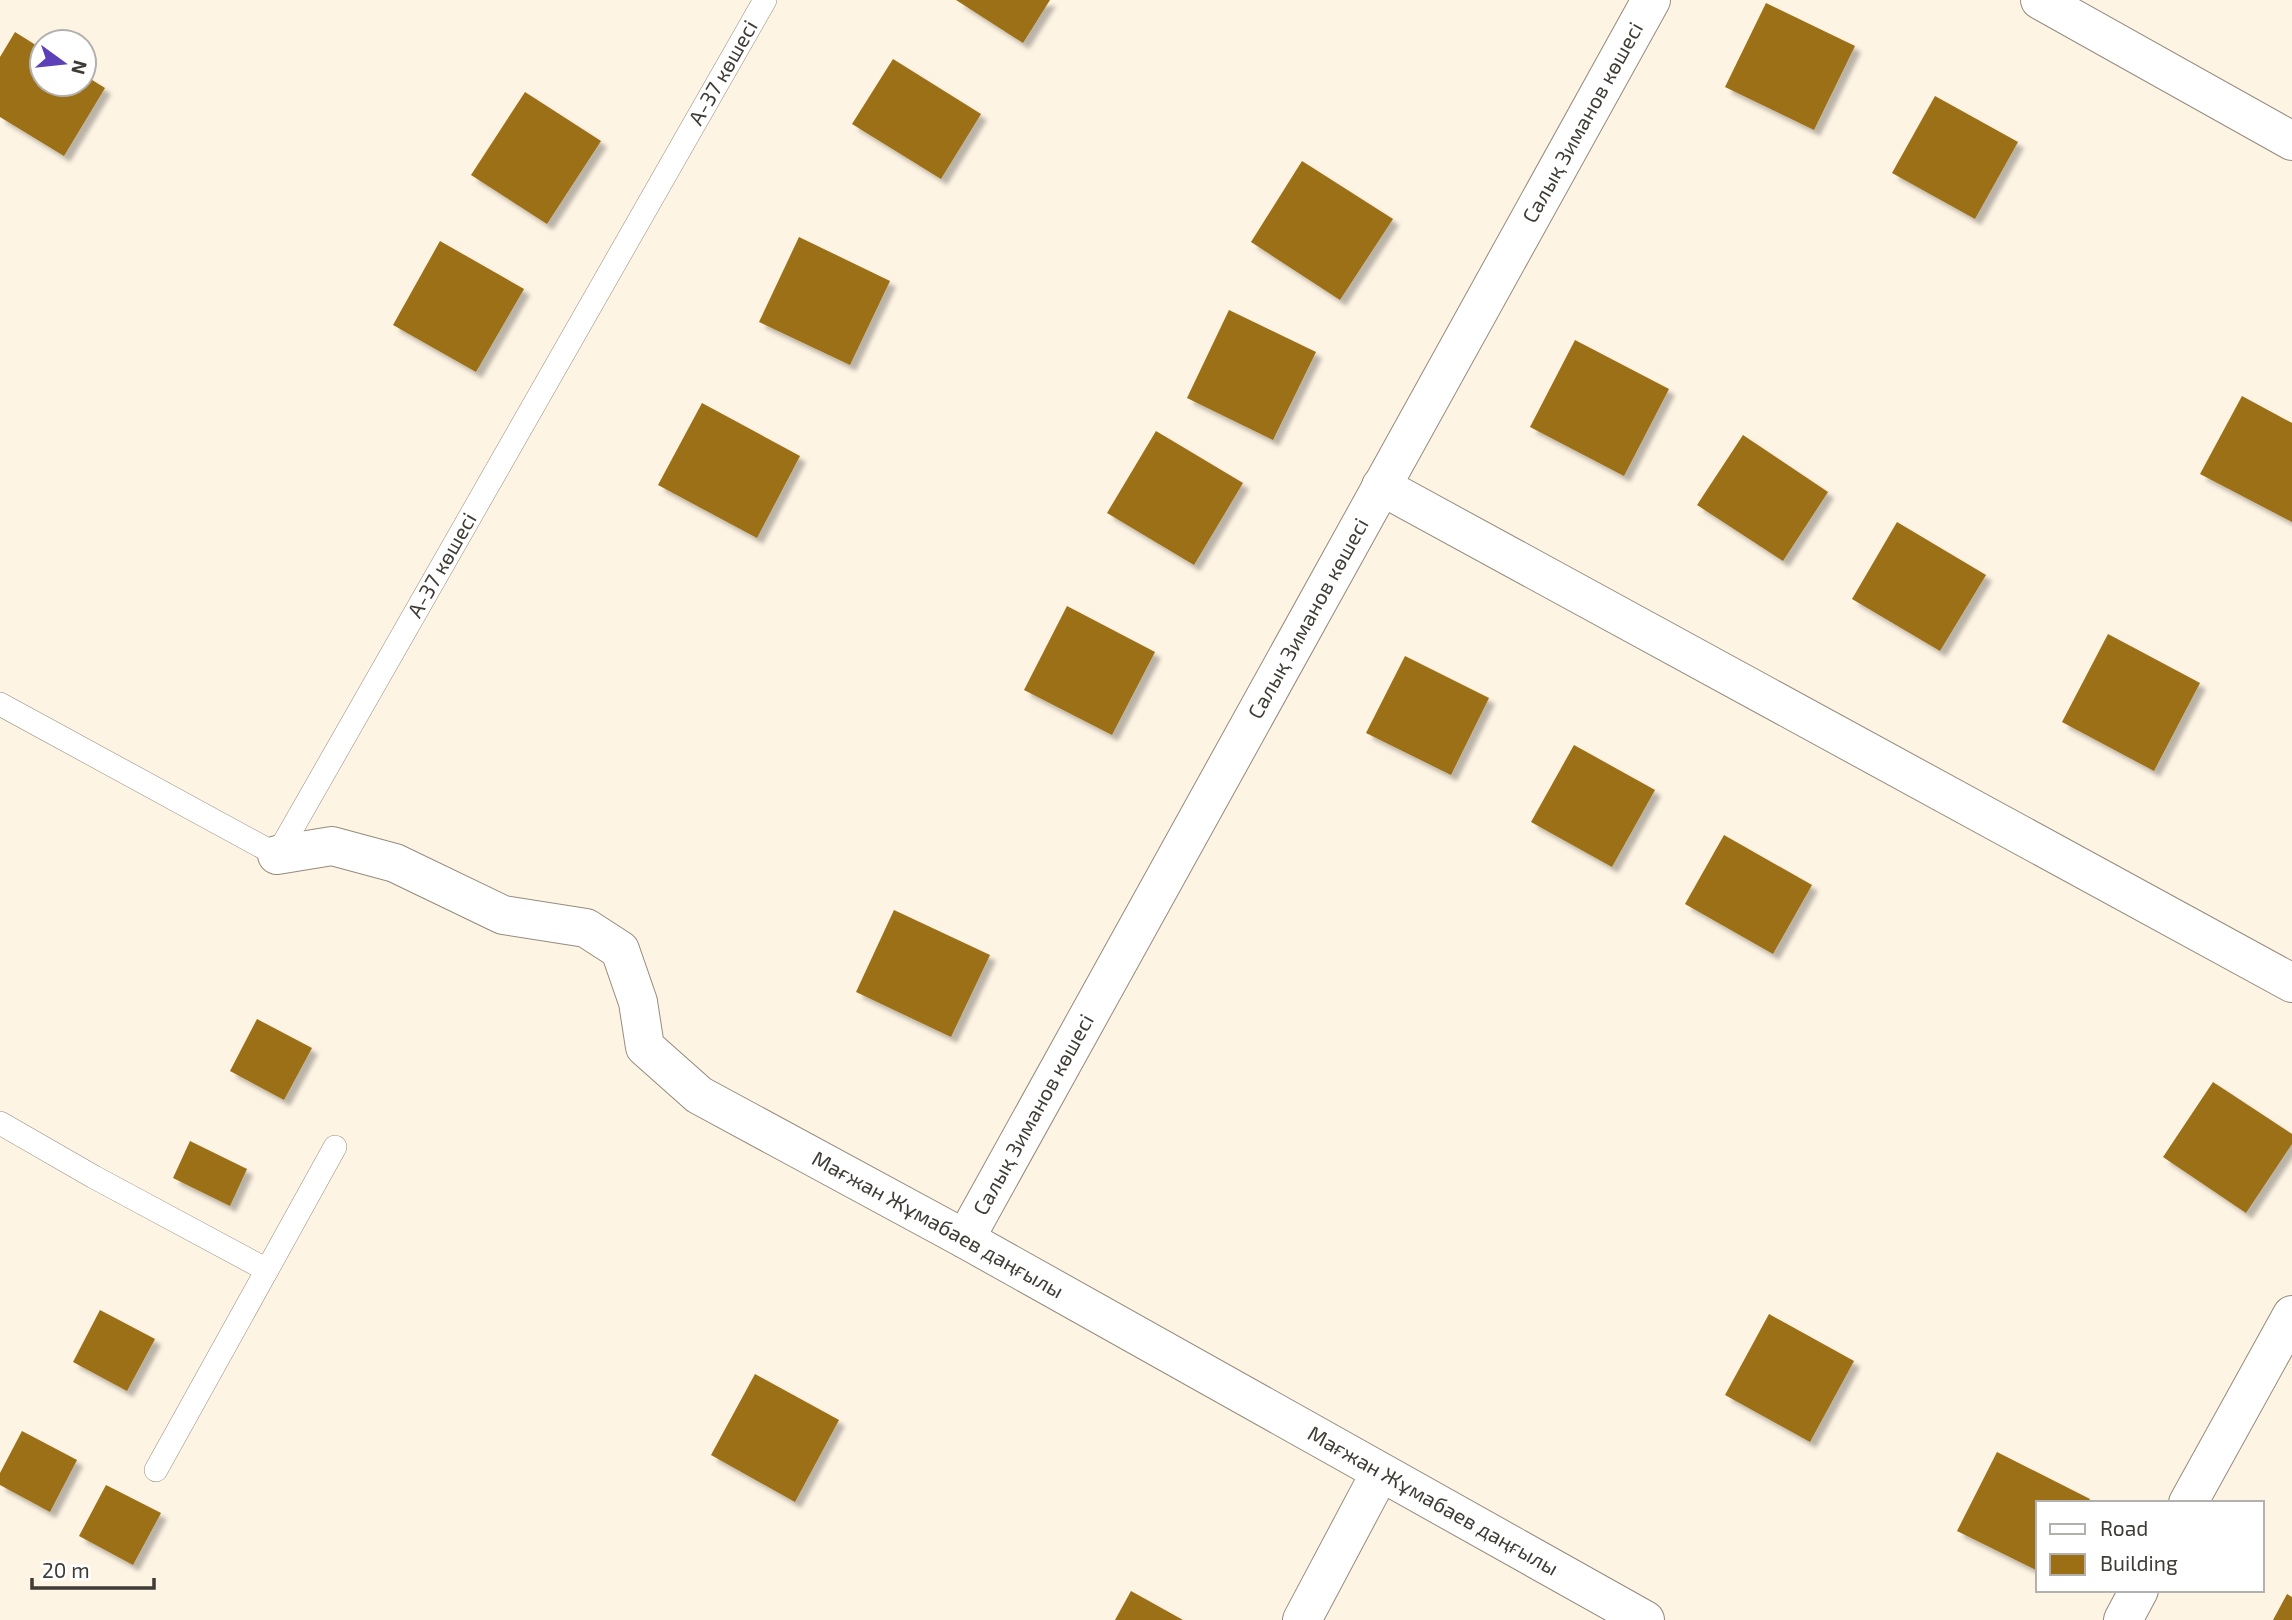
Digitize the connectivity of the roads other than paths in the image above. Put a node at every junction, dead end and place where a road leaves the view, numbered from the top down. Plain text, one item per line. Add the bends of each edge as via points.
1 (765, 0) edge
2 (1651, 0) edge
3 (2040, 0) edge
4 (2292, 141) edge
5 (1381, 486) junction
6 (0, 704) edge
7 (277, 855) junction
8 (2292, 983) edge
9 (0, 1123) edge
10 (335, 1147) dead end
11 (965, 1239) junction
12 (267, 1270) junction
13 (2292, 1315) edge
14 (156, 1470) dead end
15 (1380, 1473) junction
16 (2189, 1501) edge
17 (2138, 1592) edge
18 (1302, 1620) edge
19 (1645, 1620) edge
20 (2123, 1620) edge

1 - 7 lane, А-37 көшесі
2 - 5 street, Салық Зиманов көшесі
3 - 4 street
5 - 8 street
5 - 11 street, Салық Зиманов көшесі
6 - 7 lane
7 - 11 street, Мағжан Жұмабаев даңғылы via 332,846 395,863 503,915 586,928 621,950 638,1002 645,1047 699,1095
9 - 12 lane
10 - 12 lane
11 - 15 street, Мағжан Жұмабаев даңғылы
12 - 14 lane
13 - 16 street
15 - 18 street
15 - 19 street, Мағжан Жұмабаев даңғылы
17 - 20 street

